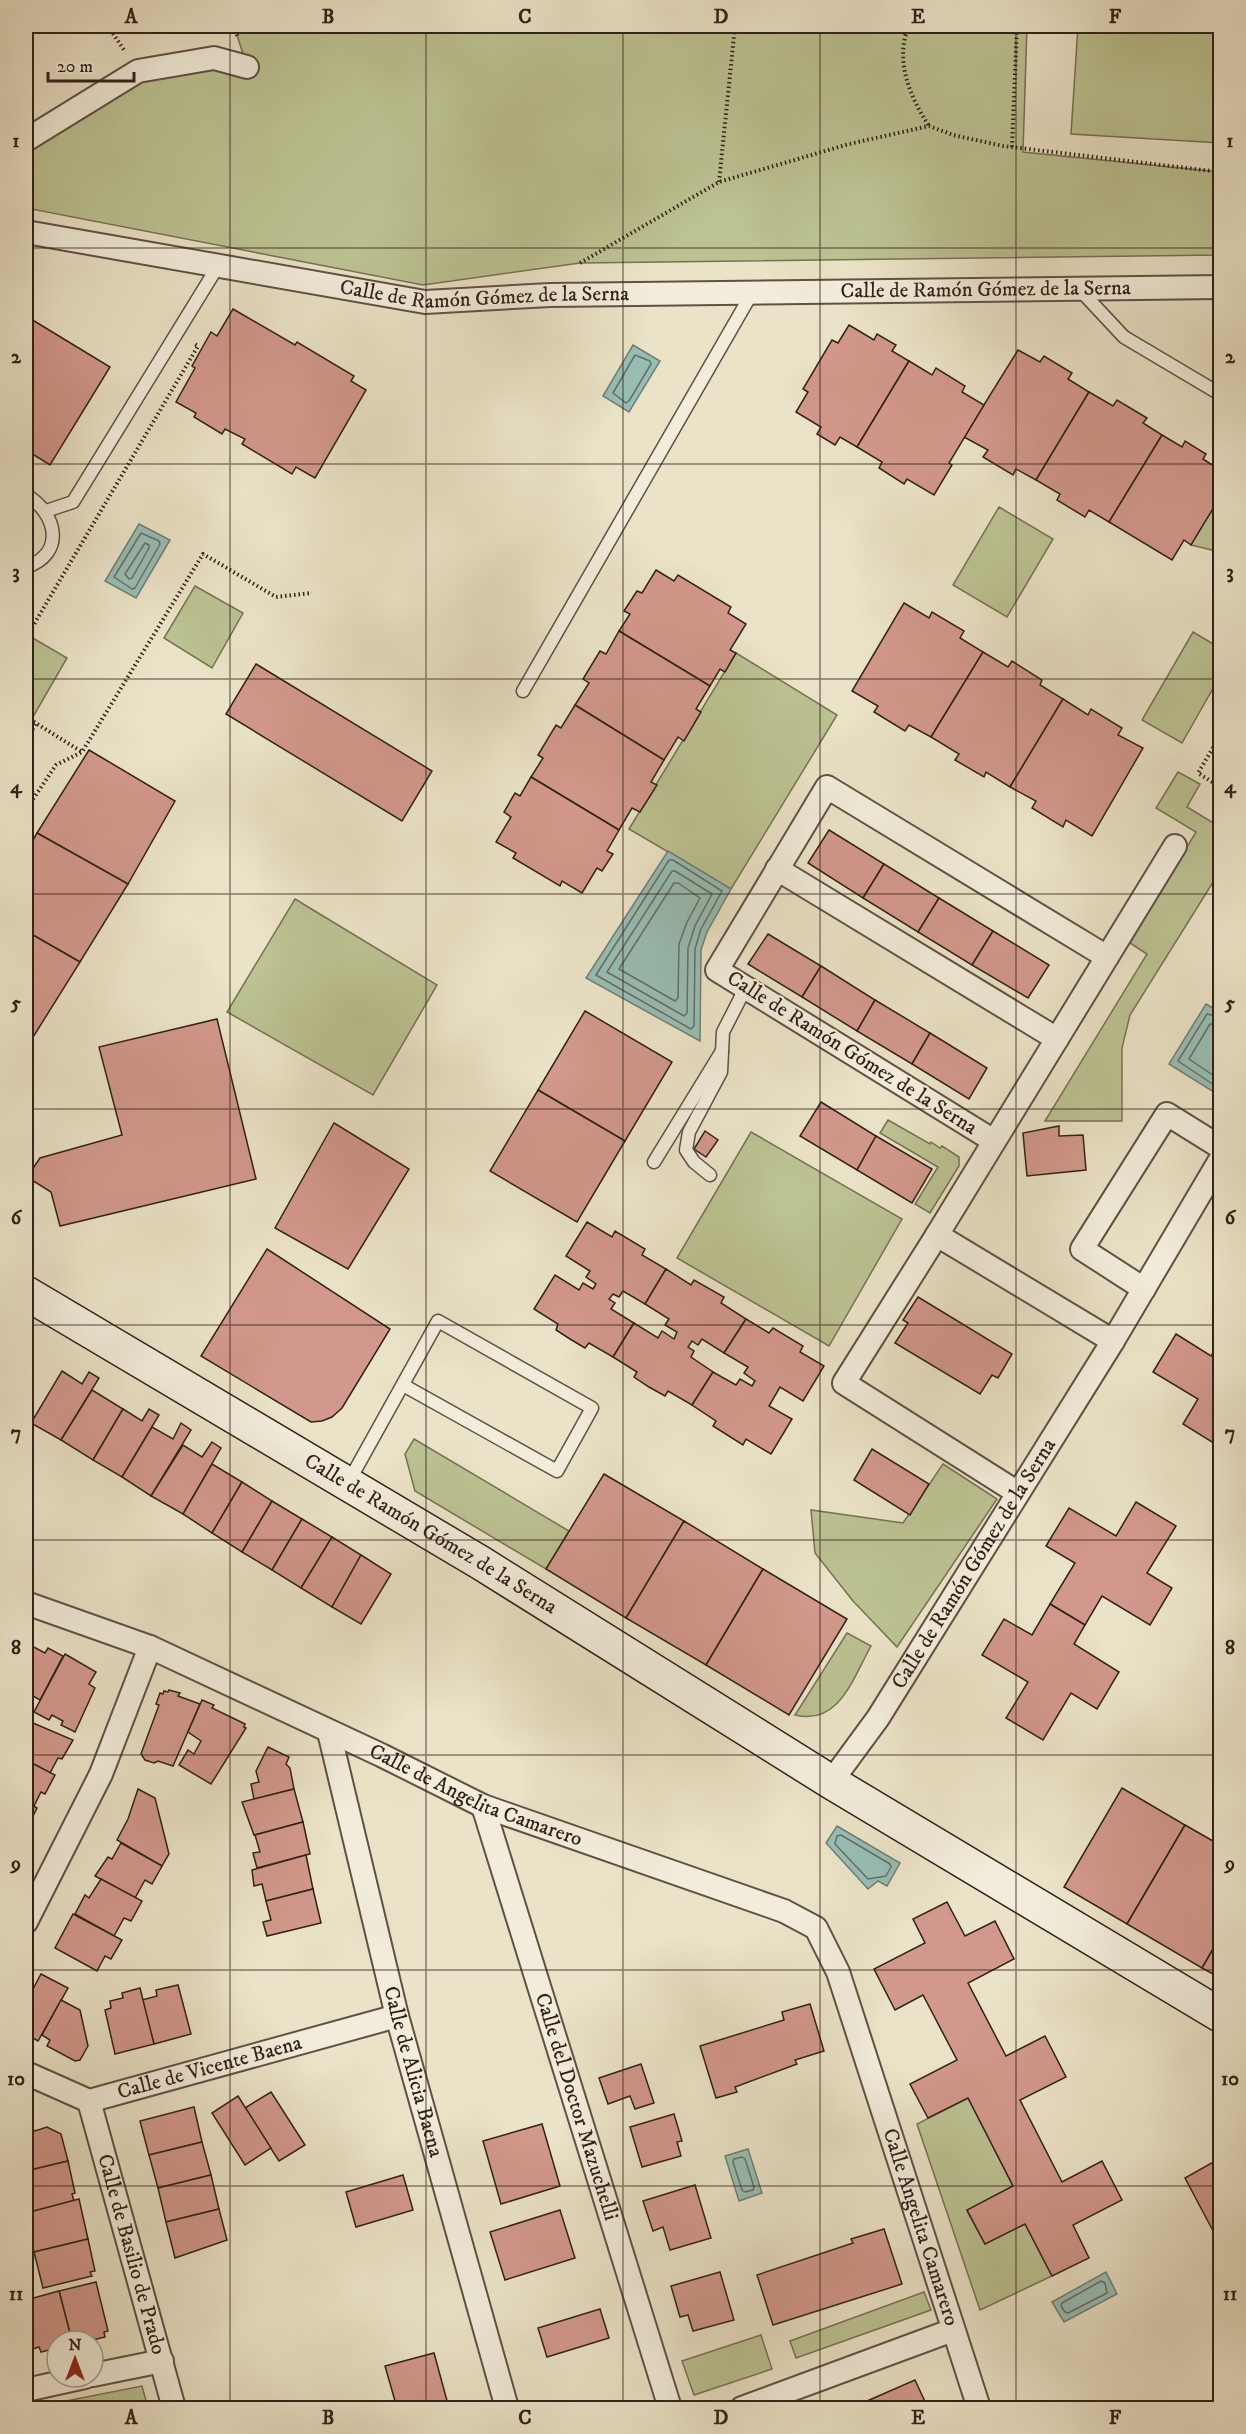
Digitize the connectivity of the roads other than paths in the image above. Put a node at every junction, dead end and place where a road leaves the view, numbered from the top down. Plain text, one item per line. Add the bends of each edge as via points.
1 (247, 67) dead end
2 (26, 140) edge
3 (26, 232) edge
4 (219, 266) junction
5 (1221, 287) edge
6 (1080, 290) junction
7 (752, 293) junction
8 (1221, 394) edge
9 (26, 495) edge
10 (46, 512) junction
11 (26, 567) edge
12 (523, 691) dead end
13 (1175, 846) dead end
14 (777, 869) junction
15 (1107, 957) junction
16 (746, 989) junction
17 (1057, 1039) junction
18 (723, 1049) junction
19 (994, 1141) junction
20 (1221, 1147) edge
21 (1221, 1160) edge
22 (654, 1162) dead end
23 (710, 1175) dead end
24 (937, 1235) junction
25 (1144, 1289) junction
26 (28, 1302) edge
27 (1113, 1341) junction
28 (403, 1385) junction
29 (347, 1484) junction
30 (1018, 1493) junction
31 (26, 1603) edge
32 (150, 1647) junction
33 (329, 1732) junction
34 (831, 1782) junction
35 (483, 1806) junction
36 (26, 1922) edge
37 (1221, 2015) edge
38 (397, 2016) junction
39 (861, 2046) joint
40 (26, 2073) edge
41 (89, 2101) junction
42 (953, 2330) junction
43 (162, 2361) junction
44 (105, 2373) edge
45 (45, 2386) edge
46 (26, 2390) edge
47 (174, 2409) edge
48 (507, 2409) edge
49 (670, 2409) edge
50 (742, 2409) edge
51 (979, 2409) edge

1 - 2 street via 214,58 138,71
3 - 4 street, Calle de Ramón Gómez de la Serna
4 - 7 street, Calle de Ramón Gómez de la Serna via 425,302 550,295
4 - 10 lane via 73,502
5 - 6 street, Calle de Ramón Gómez de la Serna
6 - 7 street, Calle de Ramón Gómez de la Serna
6 - 8 lane via 1124,337
7 - 12 lane
9 - 10 lane
10 - 11 lane via 53,541 49,553
13 - 15 street, Calle de Ramón Gómez de la Serna
14 - 15 street, Calle de Ramón Gómez de la Serna via 827,787
14 - 16 street, Calle de Ramón Gómez de la Serna via 717,970
14 - 17 street
15 - 17 street, Calle de Ramón Gómez de la Serna
16 - 18 lane via 723,1032
16 - 19 street, Calle de Ramón Gómez de la Serna
17 - 19 street, Calle de Ramón Gómez de la Serna
18 - 22 lane
18 - 23 lane via 721,1072 689,1132 686,1150
19 - 24 street, Calle de Ramón Gómez de la Serna
20 - 25 street via 1167,1114 1082,1250
21 - 25 street, Calle de Ramón Gómez de la Serna
24 - 27 street
24 - 30 street, Calle de Ramón Gómez de la Serna via 844,1383
25 - 27 street, Calle de Ramón Gómez de la Serna
26 - 29 street, Calle de Ramón Gómez de la Serna
27 - 30 street, Calle de Ramón Gómez de la Serna
28 - 28 lane via 557,1471 592,1408 438,1322
28 - 29 lane
29 - 34 street, Calle de Ramón Gómez de la Serna via 482,1563
30 - 34 street, Calle de Ramón Gómez de la Serna via 878,1718
31 - 32 street, Calle de Angelita Camarero
32 - 33 street, Calle de Angelita Camarero
32 - 36 street via 101,1774
33 - 35 street, Calle de Angelita Camarero
33 - 38 street, Calle de Alicia Baena
34 - 37 street, Calle de Ramón Gómez de la Serna
35 - 39 street, Calle de Angelita Camarero via 784,1911 816,1928 838,1972
35 - 49 street, Calle del Doctor Mazuchelli
38 - 41 street, Calle de Vicente Baena
38 - 48 street, Calle de Alicia Baena
39 - 42 street, Calle Angelita Camarero
40 - 41 street, Calle de Vicente Baena
41 - 43 street, Calle de Basilio de Prado
42 - 50 street
42 - 51 street, Calle Angelita Camarero
43 - 44 street
43 - 47 street, Calle de Basilio de Prado
45 - 46 street

